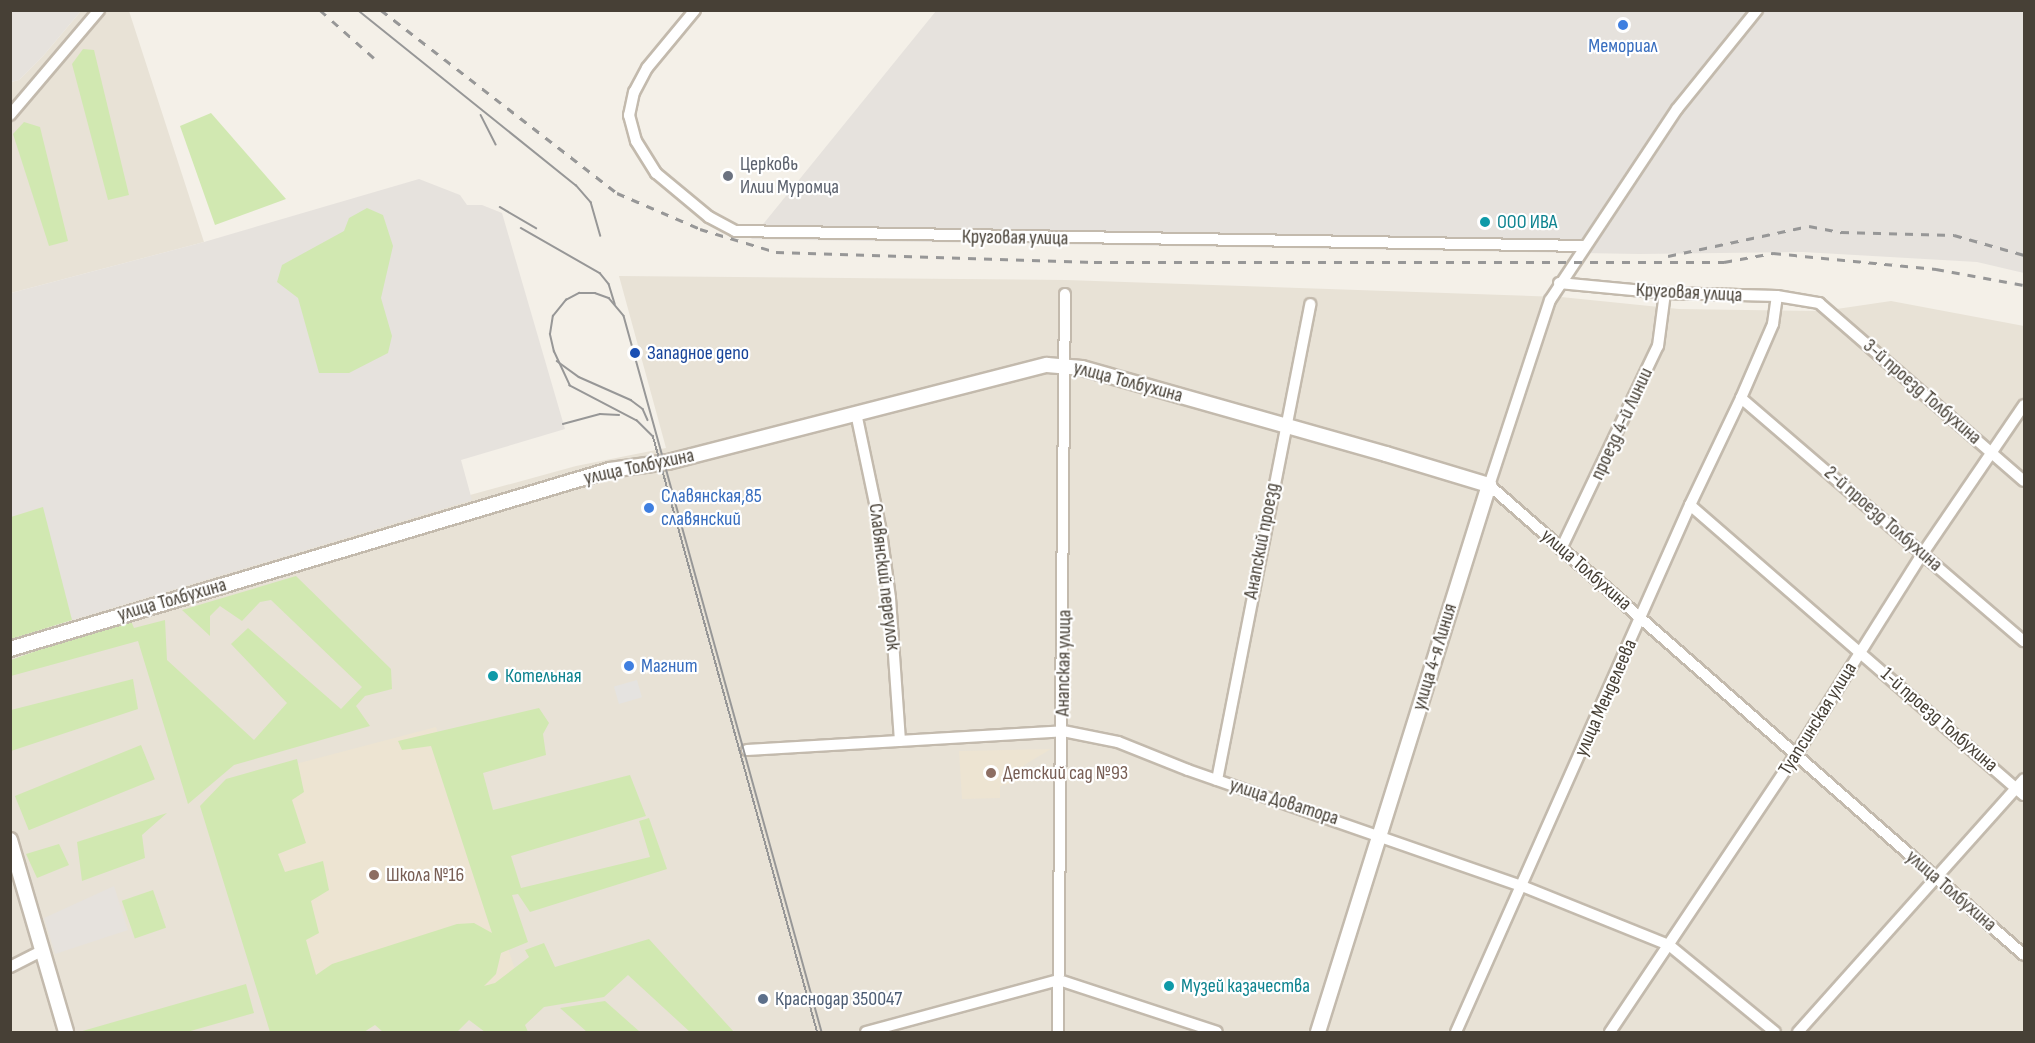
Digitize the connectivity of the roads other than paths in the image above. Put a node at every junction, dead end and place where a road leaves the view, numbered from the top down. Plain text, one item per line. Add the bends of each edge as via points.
1 (99, 10) edge
2 (695, 10) edge
3 (1756, 10) edge
4 (10, 115) edge
5 (1585, 246) junction
6 (1559, 284) junction
7 (1665, 293) junction
8 (1065, 294) dead end
9 (1778, 297) junction
10 (1819, 303) joint
11 (1310, 304) dead end
12 (1066, 366) junction
13 (1741, 398) junction
14 (2025, 405) edge
15 (856, 413) junction
16 (1284, 425) junction
17 (1994, 455) junction
18 (2025, 481) edge
19 (1489, 485) junction
20 (1689, 505) junction
21 (1561, 549) junction
22 (1923, 553) junction
23 (1641, 619) junction
24 (2025, 641) edge
25 (10, 649) edge
26 (1860, 652) junction
27 (1063, 731) junction
28 (900, 741) junction
29 (747, 750) dead end
30 (1795, 756) junction
31 (2025, 779) edge
32 (1217, 780) junction
33 (2020, 791) edge
34 (1380, 834) junction
35 (10, 840) edge
36 (1934, 877) junction
37 (1522, 886) junction
38 (1669, 945) junction
39 (43, 950) junction
40 (2025, 955) edge
41 (10, 967) edge
42 (1059, 980) junction
43 (66, 1032) edge
44 (866, 1032) edge
45 (1058, 1032) edge
46 (1217, 1032) edge
47 (1318, 1032) edge
48 (1456, 1032) edge
49 (1611, 1032) edge
50 (1775, 1032) edge
51 (1797, 1032) edge

1 - 4 street
2 - 5 street, Круговая улица via 647,69 633,92 629,115 636,141 656,173 709,217 735,231
3 - 5 street, улица 4-я Линия via 1677,109
5 - 6 street, улица 4-я Линия
6 - 7 street, Круговая улица
6 - 19 street, улица 4-я Линия via 1543,314
7 - 9 street, Круговая улица
7 - 21 street, проезд 4-й Линии via 1658,346
8 - 12 street, Анапская улица
9 - 10 street, Круговая улица
9 - 13 street, улица Менделеева via 1773,324
10 - 17 street, 3-й проезд Толбухина
11 - 16 street, Анапский проезд
12 - 15 street, улица Толбухина via 1047,364
12 - 16 street, улица Толбухина
12 - 27 street, Анапская улица
13 - 20 street, улица Менделеева
13 - 22 street, 2-й проезд Толбухина
14 - 17 street, Туапсинская улица
15 - 25 street, улица Толбухина via 668,462 610,470
15 - 28 street, Славянский переулок via 881,532 890,598
16 - 19 street, улица Толбухина
16 - 32 street, Анапский проезд
17 - 18 street, 3-й проезд Толбухина
17 - 22 street, Туапсинская улица
19 - 21 street, улица Толбухина
19 - 34 street, улица 4-я Линия
20 - 23 street, улица Менделеева
20 - 26 street, 1-й проезд Толбухина
21 - 23 street, улица Толбухина
22 - 24 street, 2-й проезд Толбухина
22 - 26 street, Туапсинская улица
23 - 30 street, улица Толбухина
23 - 37 street, улица Менделеева
26 - 30 street, Туапсинская улица
26 - 33 street, 1-й проезд Толбухина
27 - 28 street, улица Доватора
27 - 32 street, улица Доватора via 1118,742
27 - 42 street, Анапская улица
28 - 29 street, улица Доватора
30 - 36 street, улица Толбухина
30 - 38 street, Туапсинская улица
31 - 33 street
32 - 34 street, улица Доватора
33 - 36 street
34 - 37 street, улица Доватора
34 - 47 street, улица 4-я Линия
35 - 39 street
36 - 40 street, улица Толбухина
36 - 51 street
37 - 38 street, улица Доватора
37 - 48 street, улица Менделеева
38 - 49 street, Туапсинская улица
38 - 50 street, улица Доватора
39 - 41 street
39 - 43 street
42 - 44 street
42 - 45 street, Анапская улица
42 - 46 street

